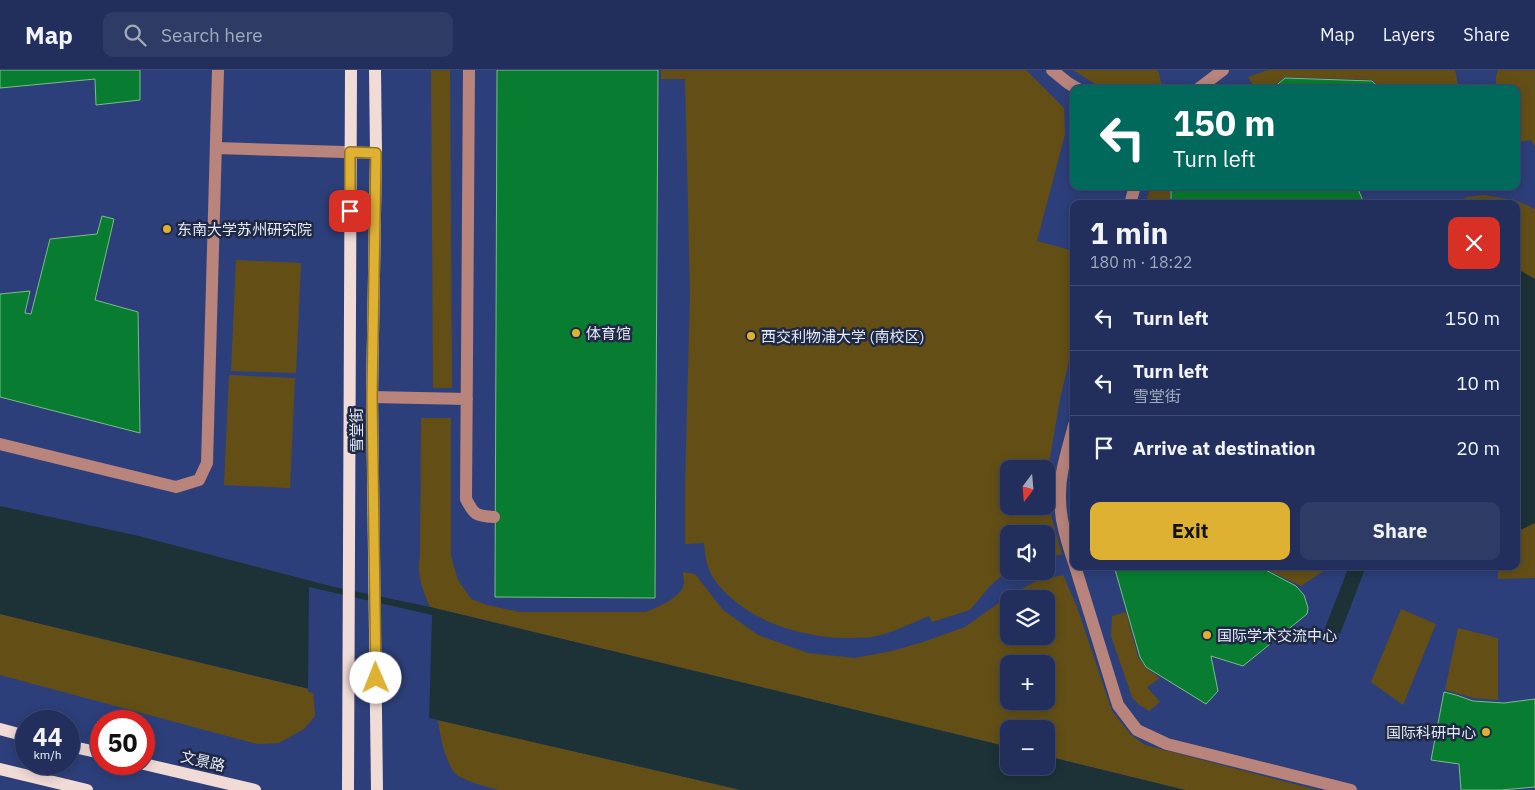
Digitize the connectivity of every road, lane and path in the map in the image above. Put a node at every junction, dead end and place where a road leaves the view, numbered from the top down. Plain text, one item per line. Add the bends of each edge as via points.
1 (218, 70) edge
2 (351, 70) edge
3 (376, 70) edge
4 (469, 70) edge
5 (1052, 70) edge
6 (1223, 70) edge
7 (1071, 85) edge
8 (1203, 85) edge
9 (216, 148) junction
10 (350, 152) junction
11 (376, 153) junction
12 (372, 397) junction
13 (467, 399) junction
14 (1070, 440) edge
15 (0, 444) edge
16 (494, 516) dead end
17 (1070, 552) edge
18 (1076, 570) edge
19 (0, 729) edge
20 (15, 733) edge
21 (155, 767) edge
22 (0, 769) edge
23 (87, 790) edge
24 (255, 790) edge
25 (348, 790) edge
26 (377, 790) edge
27 (1351, 790) edge

1 - 9 lane
2 - 10 main road, 雪堂街
3 - 11 main road, 雪堂街
4 - 13 lane
5 - 7 lane
6 - 8 lane
9 - 10 lane
9 - 15 lane via 206,464 199,480 176,487
10 - 11 lane
10 - 25 main road, 雪堂街
11 - 12 main road, 雪堂街
12 - 13 lane
12 - 26 main road, 雪堂街
13 - 16 lane via 466,499 472,512
14 - 17 lane via 1062,471 1060,499
18 - 27 lane via 1118,705 1136,730 1167,744
19 - 20 main road
21 - 24 main road, 文景路
22 - 23 main road

